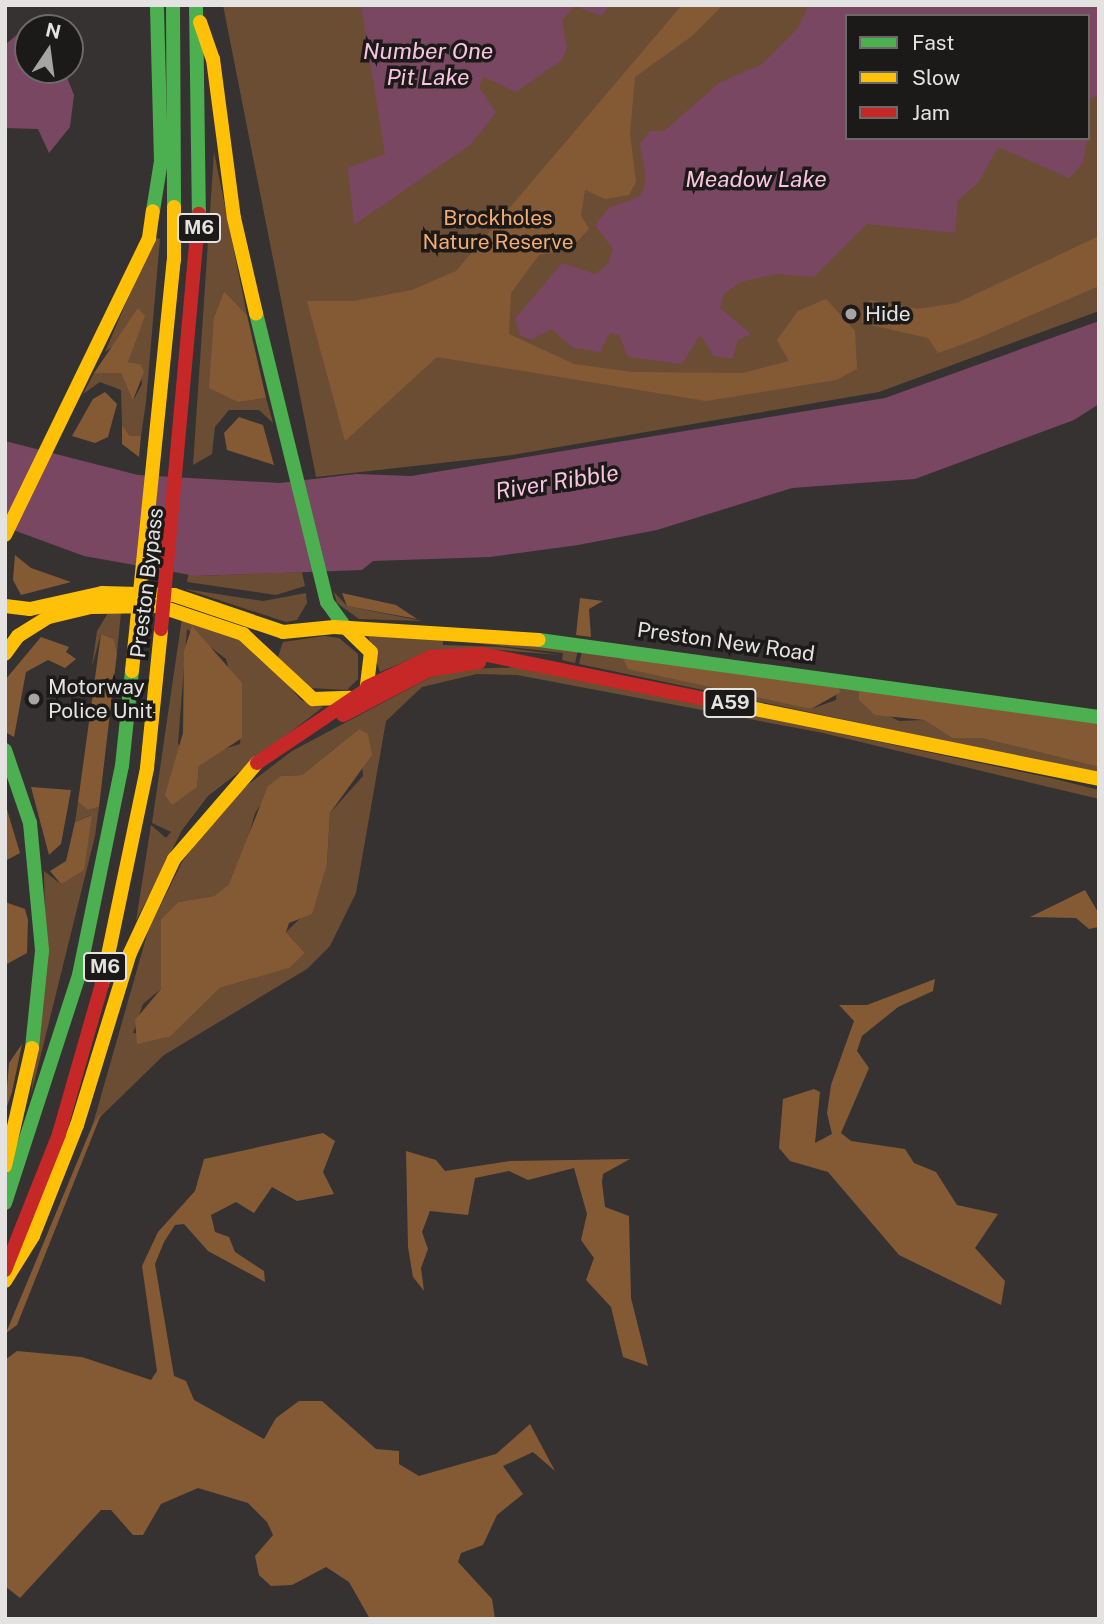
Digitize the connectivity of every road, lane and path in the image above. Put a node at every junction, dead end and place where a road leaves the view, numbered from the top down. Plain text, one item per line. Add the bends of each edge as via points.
1 (157, 5) edge
2 (173, 5) edge
3 (196, 8) edge
4 (5, 536) edge
5 (5, 606) edge
6 (345, 627) junction
7 (5, 654) edge
8 (515, 659) junction
9 (364, 690) junction
10 (1099, 717) edge
11 (279, 747) junction
12 (5, 750) edge
13 (5, 769) edge
14 (1099, 781) edge
15 (30, 823) junction
16 (5, 1166) edge
17 (5, 1203) edge
18 (5, 1270) edge
19 (5, 1281) edge

1 - 4 highway via 161,161 153,218 132,282
2 - 17 highway, Preston Bypass / M6 via 174,260 122,766 79,975
3 - 6 highway via 213,59 234,218 324,593
3 - 18 highway, Preston Bypass / M6 via 199,253 184,449 147,768 100,995 59,1134
5 - 6 highway, Preston New Road via 148,593 205,601 276,631
6 - 9 highway via 371,652
6 - 10 highway, Preston New Road / A59 via 583,644
7 - 9 highway via 18,636 48,617 90,607 159,606 243,634 313,699 341,701
8 - 9 highway, A59 via 431,657
8 - 11 highway via 429,670
8 - 14 highway, A59
9 - 11 highway
11 - 19 highway via 197,825 150,905 77,1125 33,1236
12 - 15 highway
13 - 15 highway
15 - 16 highway via 40,885 38,1012

